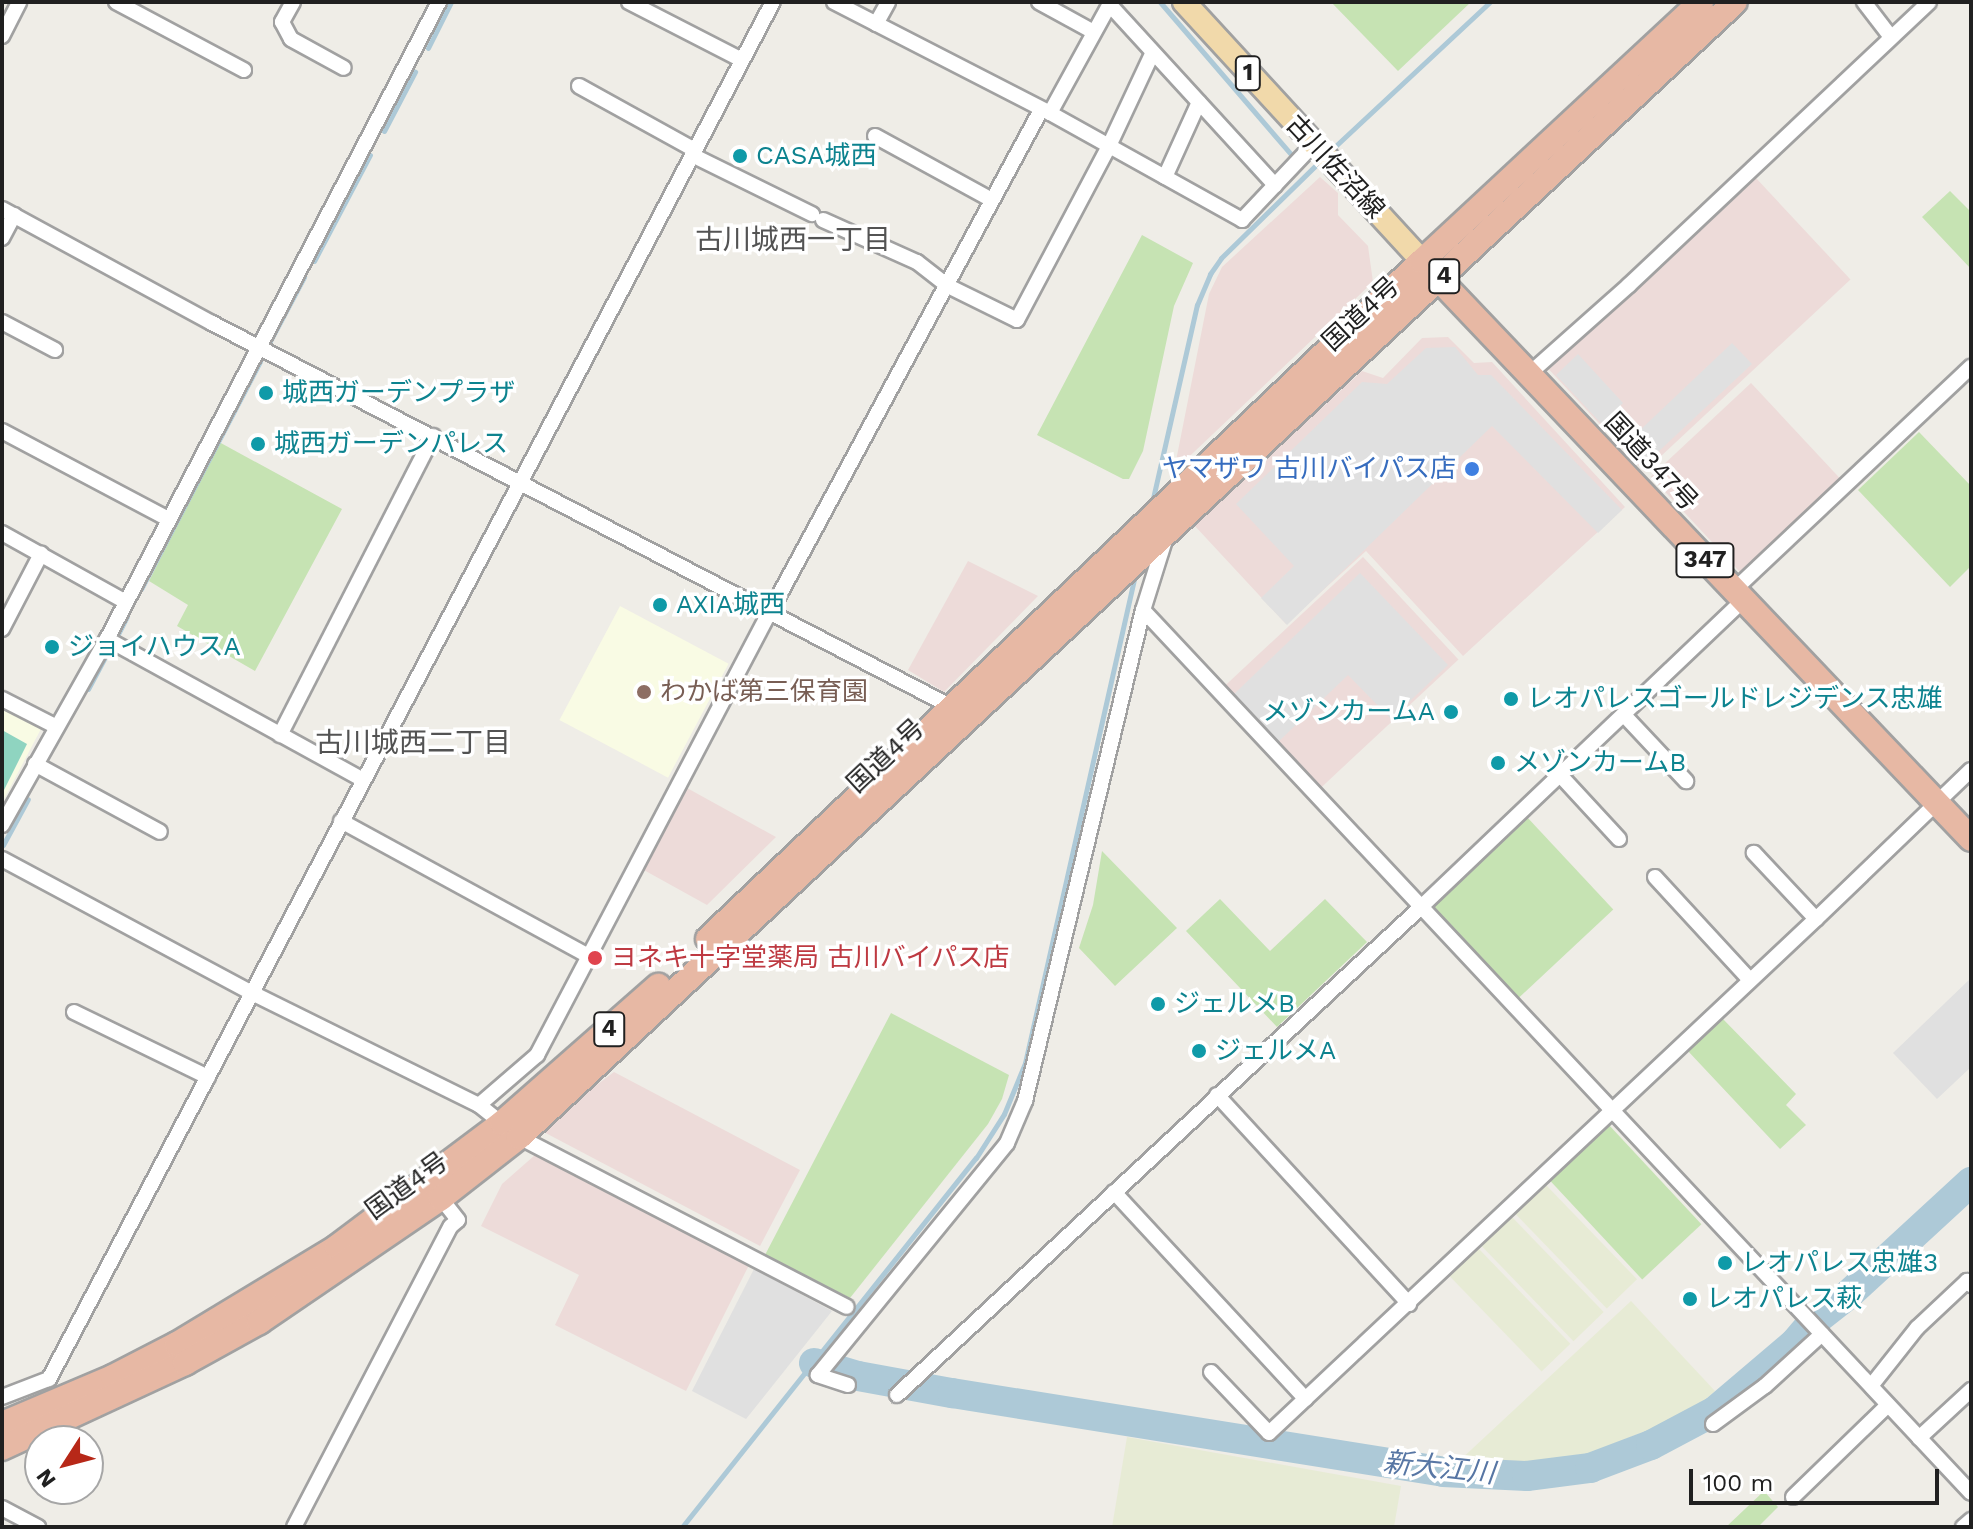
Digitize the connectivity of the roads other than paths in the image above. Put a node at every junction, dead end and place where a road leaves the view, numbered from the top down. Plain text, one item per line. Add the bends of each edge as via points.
1 (19, 2) edge
2 (116, 2) edge
3 (293, 2) edge
4 (439, 2) edge
5 (629, 2) edge
6 (773, 2) edge
7 (834, 2) edge
8 (888, 2) edge
9 (1039, 2) edge
10 (1184, 2) edge
11 (1701, 2) edge
12 (1735, 2) edge
13 (1864, 2) edge
14 (1929, 2) edge
15 (1110, 3) edge
16 (876, 24) junction
17 (1092, 31) junction
18 (2, 36) edge
19 (1891, 37) junction
20 (1152, 54) junction
21 (742, 60) junction
22 (344, 68) dead end
23 (244, 70) dead end
24 (579, 86) dead end
25 (1199, 102) junction
26 (1045, 111) junction
27 (875, 136) dead end
28 (1313, 145) junction
29 (1109, 146) junction
30 (694, 153) junction
31 (1165, 177) junction
32 (1275, 185) junction
33 (992, 200) junction
34 (8, 212) edge
35 (2, 238) edge
36 (1422, 261) junction
37 (1440, 280) junction
38 (946, 285) junction
39 (2, 322) edge
40 (257, 346) junction
41 (55, 350) dead end
42 (1971, 367) edge
43 (1530, 373) junction
44 (2, 431) edge
45 (433, 436) junction
46 (521, 482) junction
47 (166, 518) junction
48 (2, 533) edge
49 (1152, 536) junction
50 (41, 554) junction
51 (1738, 595) junction
52 (126, 602) junction
53 (1143, 610) junction
54 (769, 614) junction
55 (2, 629) edge
56 (107, 639) junction
57 (2, 699) edge
58 (952, 707) junction
59 (1624, 715) junction
60 (55, 726) junction
61 (280, 735) junction
62 (35, 764) junction
63 (1971, 770) edge
64 (1560, 775) junction
65 (363, 780) junction
66 (1686, 781) dead end
67 (1937, 803) junction
68 (341, 821) junction
69 (2, 825) edge
70 (160, 832) dead end
71 (1619, 839) dead end
72 (1971, 839) edge
73 (1754, 853) dead end
74 (2, 859) edge
75 (1655, 877) dead end
76 (1421, 907) junction
77 (1816, 919) junction
78 (589, 956) junction
79 (1750, 980) junction
80 (250, 992) junction
81 (74, 1012) dead end
82 (208, 1077) junction
83 (1217, 1095) junction
84 (479, 1105) junction
85 (1614, 1111) junction
86 (511, 1130) junction
87 (1114, 1192) junction
88 (441, 1198) junction
89 (1971, 1285) edge
90 (1409, 1304) junction
91 (847, 1307) dead end
92 (1820, 1332) junction
93 (1211, 1372) dead end
94 (1868, 1383) junction
95 (848, 1385) dead end
96 (1971, 1390) edge
97 (898, 1394) dead end
98 (2, 1397) edge
99 (1306, 1399) junction
100 (1888, 1405) junction
101 (2, 1424) edge
102 (1713, 1424) dead end
103 (1919, 1438) junction
104 (2, 1448) edge
105 (1971, 1493) edge
106 (1793, 1497) dead end
107 (2, 1508) edge
108 (1971, 1520) edge
109 (38, 1527) edge
110 (294, 1527) edge
111 (1963, 1527) edge

1 - 18 street
2 - 23 street
3 - 22 street via 282,22 291,39
4 - 40 street
5 - 21 street
6 - 21 street
7 - 16 street
8 - 16 street
9 - 17 street
10 - 28 main road, 古川佐沼線 / 1
11 - 36 highway, 国道4号 / 4
12 - 37 highway, 国道4号 / 4
13 - 19 street
14 - 19 street
15 - 17 street
15 - 20 street
16 - 26 street
17 - 26 street
19 - 43 street
20 - 25 street
20 - 29 street
21 - 30 street
24 - 30 street
25 - 31 street
25 - 32 street
26 - 29 street
26 - 33 street
27 - 33 street
28 - 32 street
28 - 36 main road, 古川佐沼線 / 1
29 - 31 street
29 - 38 street via 1017,320
30 - 38 street via 917,262
30 - 46 street
31 - 32 street via 1242,220
33 - 38 street
34 - 35 street
34 - 40 street
36 - 37 highway, 国道347号 / 347
36 - 49 highway, 国道4号 / 4 via 1163,507
37 - 43 highway, 国道347号 / 347
37 - 49 highway, 国道4号 / 4
38 - 54 street
39 - 41 street
40 - 45 street
40 - 47 street
42 - 51 street
43 - 51 highway, 国道347号 / 347
44 - 47 street
45 - 46 street
45 - 61 street
46 - 54 street
46 - 65 street
47 - 52 street
48 - 50 street
49 - 53 street
49 - 58 highway, 国道4号 / 4
49 - 86 highway, 国道4号 / 4 via 1127,569
50 - 52 street
50 - 55 street
51 - 59 street
51 - 67 highway, 国道347号 / 347
52 - 56 street
53 - 76 street
53 - 95 street via 1025,1101 1007,1143 825,1377
54 - 58 street
54 - 78 street
56 - 60 street
56 - 61 street
57 - 60 street
58 - 86 highway, 国道4号 / 4
59 - 64 street
59 - 66 street
60 - 62 street
61 - 65 street
62 - 69 street
62 - 70 street
63 - 67 street
64 - 71 street
64 - 76 street
65 - 68 street
67 - 72 highway, 国道347号 / 347
67 - 77 street
68 - 78 street
68 - 80 street
73 - 77 street
74 - 80 street
75 - 79 street
76 - 83 street
76 - 85 street
77 - 79 street
78 - 84 street via 537,1055
79 - 85 street
80 - 82 street
80 - 84 street
81 - 82 street
82 - 98 street via 49,1379
83 - 87 street
83 - 90 street
84 - 86 street
85 - 90 street
85 - 92 street
86 - 88 highway, 国道4号 / 4
86 - 91 street
86 - 101 highway, 国道4号 / 4 via 251,1302 113,1377
87 - 97 street
87 - 99 street
88 - 104 highway, 国道4号 / 4 via 259,1322 185,1363
88 - 110 street via 458,1220
89 - 94 street via 1967,1281 1917,1328
90 - 99 street
92 - 94 street
92 - 102 street via 1765,1386
93 - 99 street via 1269,1433
94 - 100 street
96 - 103 street
100 - 103 street
100 - 106 street
103 - 105 street
107 - 109 street
108 - 111 street

